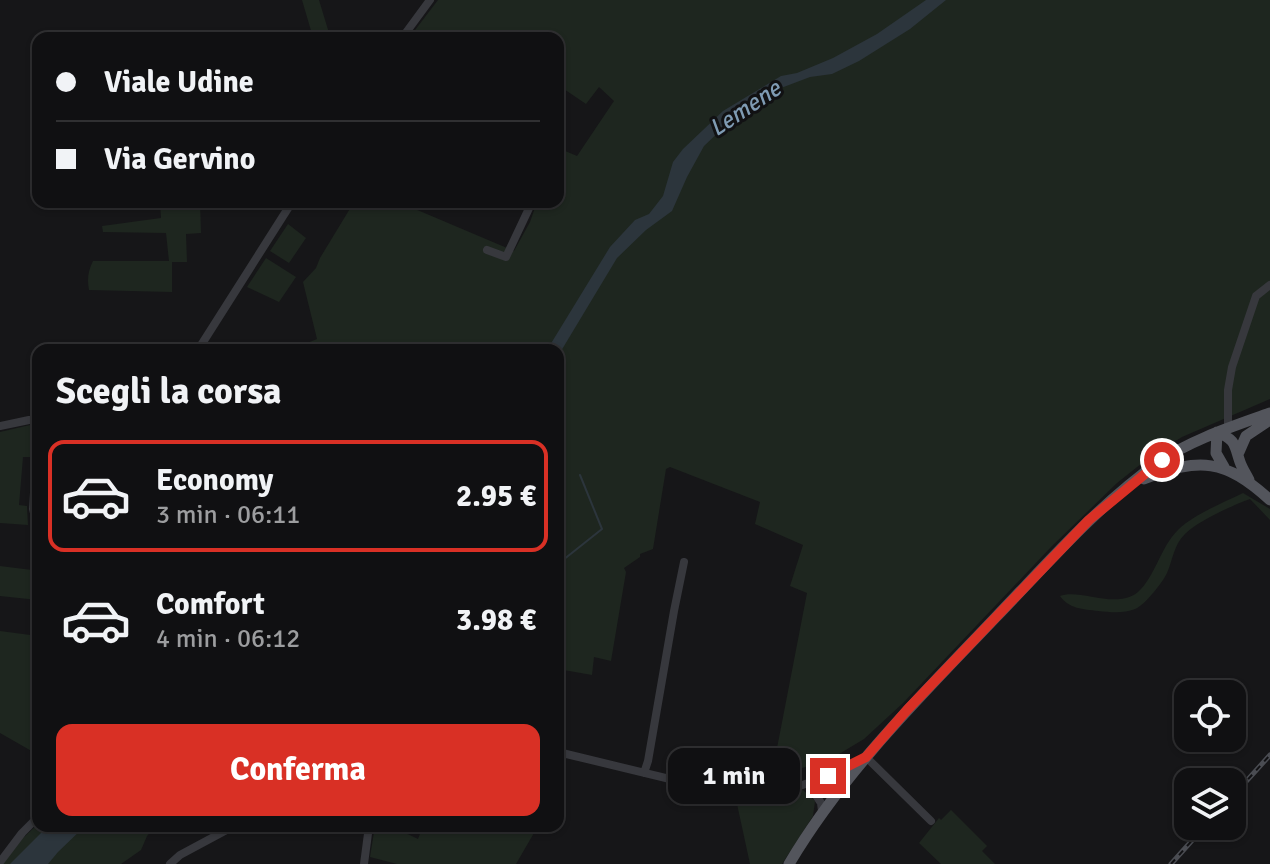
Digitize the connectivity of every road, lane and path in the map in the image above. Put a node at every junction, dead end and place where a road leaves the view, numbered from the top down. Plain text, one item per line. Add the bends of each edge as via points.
1 (430, 0) edge
2 (406, 32) edge
3 (288, 208) edge
4 (529, 208) edge
5 (487, 250) dead end
6 (1270, 285) edge
7 (202, 344) edge
8 (1270, 413) edge
9 (1270, 420) edge
10 (32, 421) edge
11 (0, 426) edge
12 (1222, 430) junction
13 (1239, 452) junction
14 (1224, 467) junction
15 (1249, 481) junction
16 (1128, 486) junction
17 (1270, 500) edge
18 (684, 562) dead end
19 (564, 753) edge
20 (866, 757) junction
21 (644, 773) junction
22 (808, 783) junction
23 (822, 811) junction
24 (931, 821) dead end
25 (32, 823) edge
26 (223, 832) edge
27 (368, 832) edge
28 (0, 862) edge
29 (170, 864) edge
30 (364, 864) edge
31 (789, 864) edge

1 - 2 street
3 - 7 street
4 - 5 street via 506,257
6 - 12 street via 1256,296 1232,367
8 - 12 main road
9 - 13 main road via 1246,436
10 - 11 street
12 - 13 main road
12 - 14 main road via 1216,453
12 - 16 main road via 1162,460
13 - 15 main road
14 - 15 main road
14 - 16 main road via 1190,465
15 - 17 main road
16 - 20 main road via 1089,520
18 - 21 street
19 - 21 street
20 - 22 street
20 - 23 main road
20 - 24 street
21 - 22 street via 732,794
22 - 23 street
23 - 31 main road
25 - 28 street
26 - 29 street
27 - 30 street

